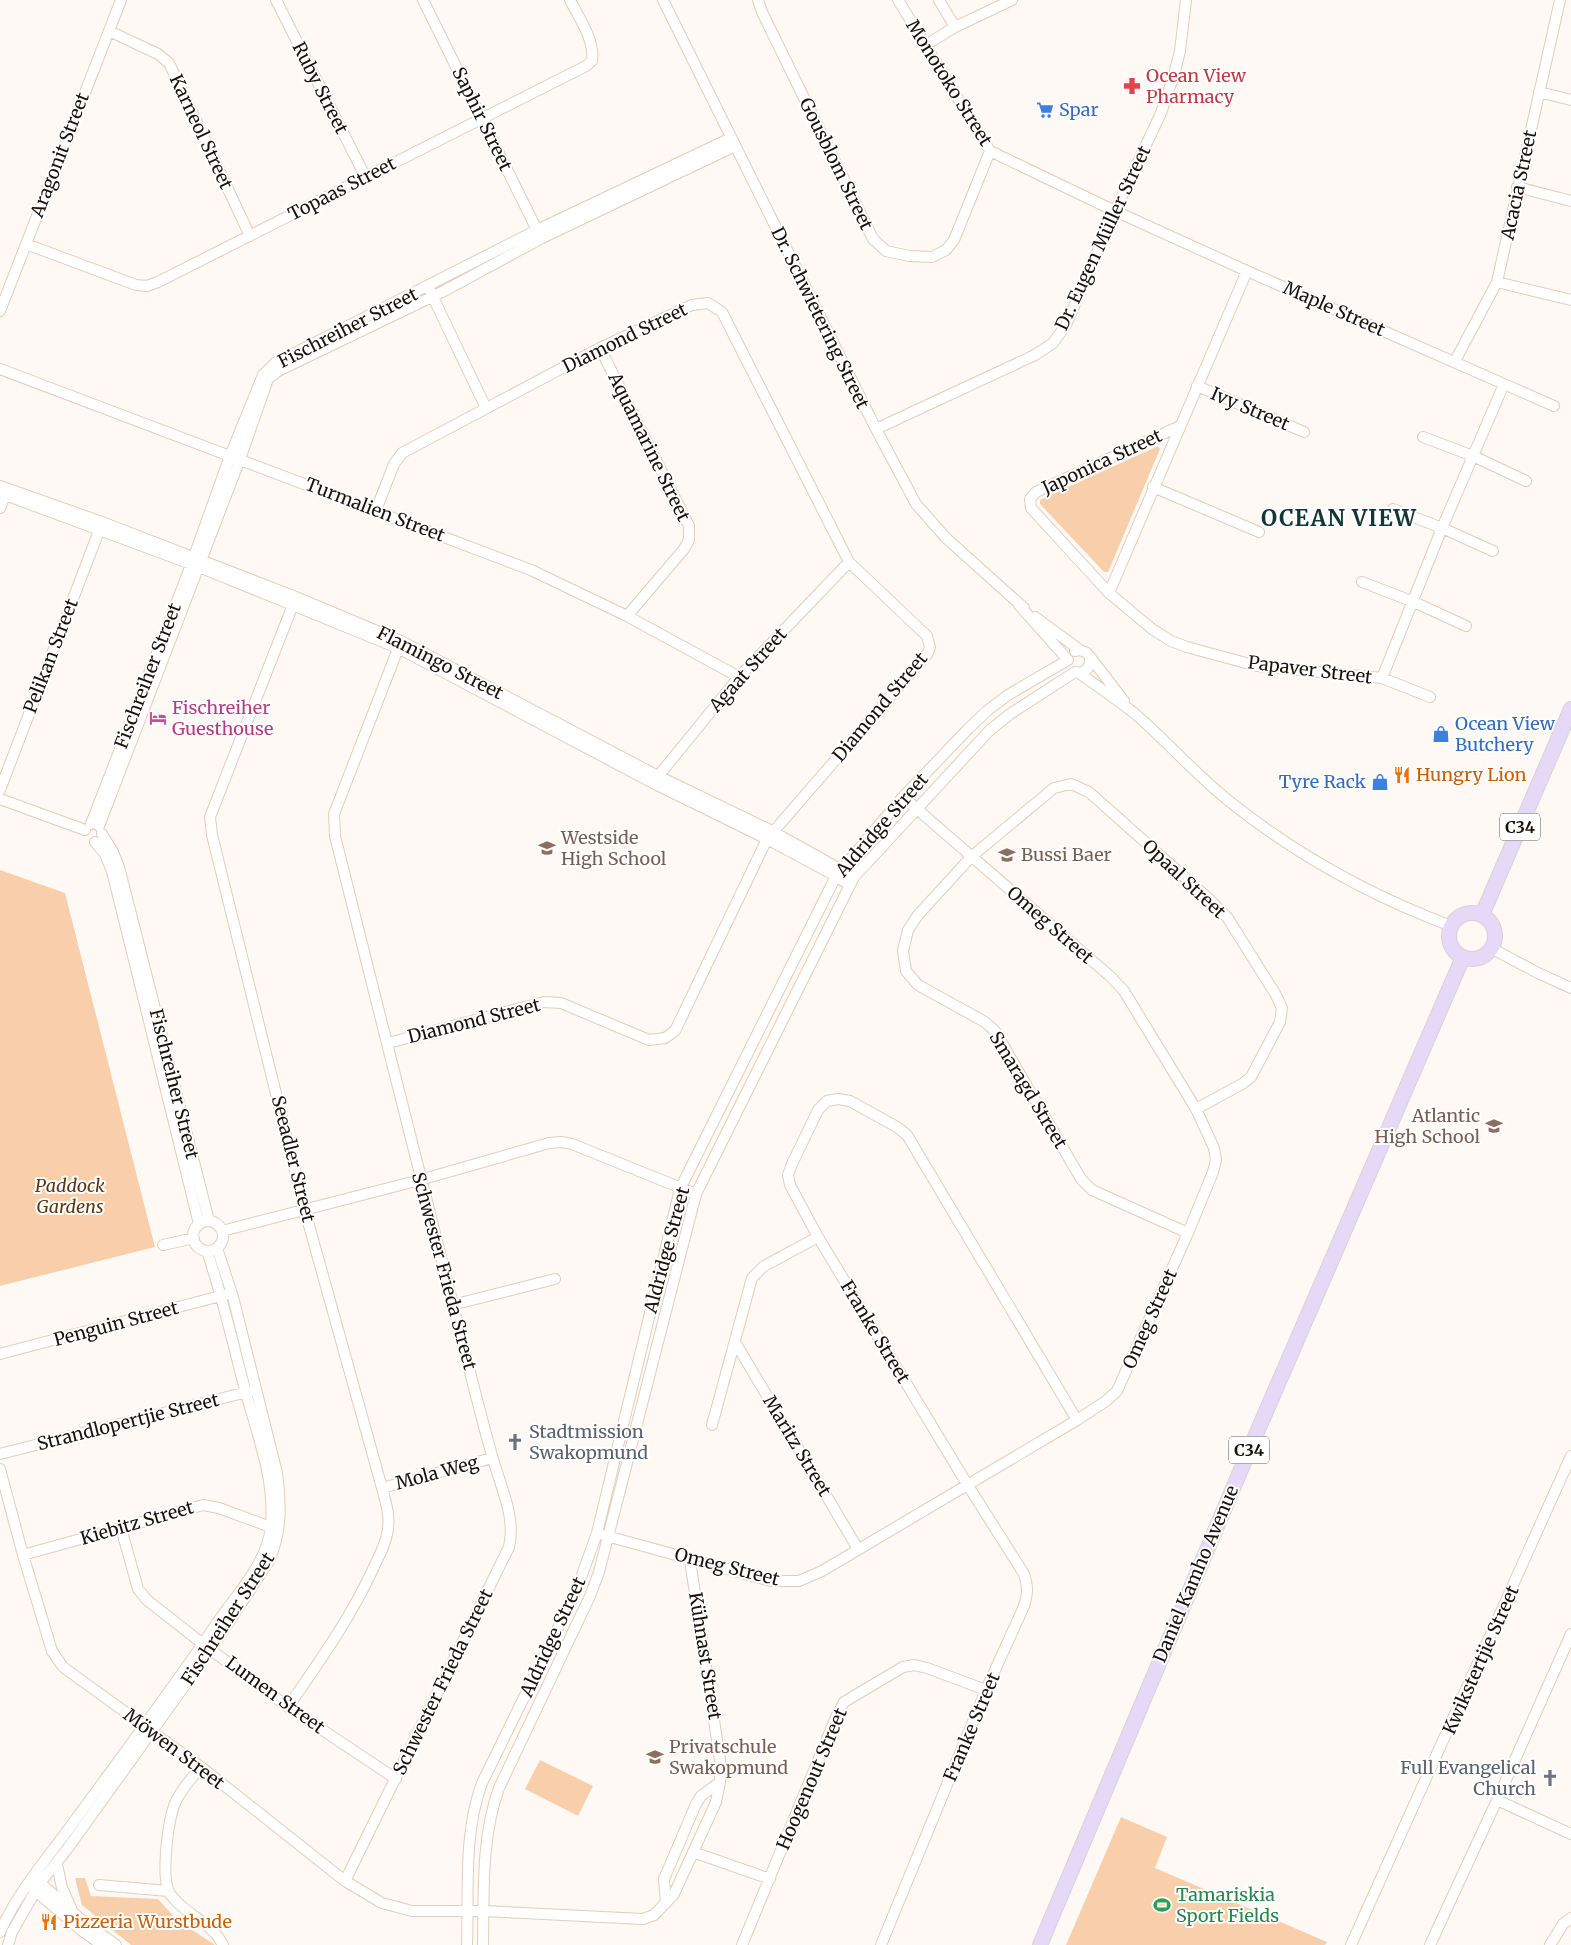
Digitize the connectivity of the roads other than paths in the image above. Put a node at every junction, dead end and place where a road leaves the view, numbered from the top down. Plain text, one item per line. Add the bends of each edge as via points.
1 (121, 0) edge
2 (276, 0) edge
3 (423, 0) edge
4 (570, 0) edge
5 (663, 0) edge
6 (758, 0) edge
7 (898, 0) edge
8 (938, 0) edge
9 (1012, 0) edge
10 (1186, 0) edge
11 (1560, 0) edge
12 (955, 27) junction
13 (109, 31) junction
14 (926, 45) junction
15 (1539, 92) junction
16 (1571, 100) edge
17 (482, 119) junction
18 (733, 142) junction
19 (990, 151) junction
20 (365, 176) junction
21 (1517, 187) junction
22 (1571, 201) edge
23 (1115, 211) junction
24 (539, 234) junction
25 (250, 236) junction
26 (26, 244) junction
27 (1247, 271) junction
28 (1497, 282) junction
29 (430, 291) junction
30 (1571, 300) edge
31 (0, 311) edge
32 (600, 348) junction
33 (1455, 362) junction
34 (0, 369) edge
35 (1504, 384) junction
36 (1197, 386) junction
37 (1554, 406) dead end
38 (486, 408) junction
39 (1180, 426) junction
40 (876, 430) junction
41 (1304, 432) dead end
42 (1423, 437) dead end
43 (230, 456) junction
44 (1473, 456) junction
45 (240, 460) junction
46 (1526, 481) dead end
47 (1154, 487) junction
48 (3, 491) edge
49 (0, 508) edge
50 (1393, 509) dead end
51 (376, 510) junction
52 (101, 525) junction
53 (1442, 528) junction
54 (1259, 532) dead end
55 (1493, 551) dead end
56 (196, 562) junction
57 (849, 562) junction
58 (1362, 582) dead end
59 (1110, 593) junction
60 (294, 600) junction
61 (1414, 602) junction
62 (1019, 605) junction
63 (627, 616) junction
64 (1466, 626) dead end
65 (399, 644) junction
66 (1080, 650) junction
67 (1068, 660) junction
68 (1090, 660) junction
69 (1077, 672) junction
70 (739, 677) junction
71 (1382, 678) junction
72 (1430, 697) dead end
73 (1571, 709) edge
74 (1134, 713) junction
75 (656, 779) junction
76 (0, 790) edge
77 (904, 797) junction
78 (0, 799) edge
79 (917, 808) junction
80 (94, 828) junction
81 (769, 835) junction
82 (94, 842) junction
83 (971, 856) junction
84 (839, 872) junction
85 (852, 881) junction
86 (1482, 915) junction
87 (1451, 926) junction
88 (1491, 948) junction
89 (1462, 957) junction
90 (1571, 988) edge
91 (388, 1043) junction
92 (1196, 1109) junction
93 (420, 1180) junction
94 (680, 1189) junction
95 (696, 1194) junction
96 (305, 1211) junction
97 (204, 1223) junction
98 (222, 1231) junction
99 (1188, 1233) junction
100 (818, 1237) junction
101 (194, 1238) junction
102 (163, 1244) dead end
103 (212, 1249) junction
104 (555, 1279) dead end
105 (227, 1294) junction
106 (452, 1305) junction
107 (735, 1342) junction
108 (0, 1354) edge
109 (251, 1391) junction
110 (1077, 1420) junction
111 (712, 1425) dead end
112 (0, 1454) edge
113 (1571, 1456) edge
114 (492, 1458) junction
115 (0, 1469) edge
116 (967, 1484) junction
117 (382, 1488) junction
118 (121, 1528) junction
119 (275, 1528) junction
120 (597, 1533) junction
121 (610, 1537) junction
122 (858, 1549) junction
123 (23, 1555) junction
124 (690, 1560) junction
125 (1571, 1634) edge
126 (555, 1635) junction
127 (568, 1641) junction
128 (207, 1647) junction
129 (986, 1690) junction
130 (288, 1707) junction
131 (148, 1729) junction
132 (201, 1767) junction
133 (396, 1779) junction
134 (720, 1782) junction
135 (1497, 1800) junction
136 (1571, 1834) edge
137 (693, 1852) junction
138 (57, 1864) junction
139 (770, 1879) junction
140 (344, 1881) junction
141 (34, 1884) junction
142 (99, 1885) dead end
143 (168, 1891) junction
144 (666, 1903) junction
145 (468, 1911) junction
146 (484, 1911) junction
147 (78, 1917) junction
148 (1571, 1918) edge
149 (0, 1932) edge
150 (8, 1945) edge
151 (102, 1945) edge
152 (116, 1945) edge
153 (223, 1945) edge
154 (467, 1945) edge
155 (483, 1945) edge
156 (742, 1945) edge
157 (881, 1945) edge
158 (1040, 1945) edge
159 (1352, 1945) edge
160 (1430, 1945) edge
161 (1550, 1945) edge

1 - 13 street, Aragonit Street
2 - 20 street, Ruby Street
3 - 17 street, Saphir Street
4 - 17 street, Topaas Street via 594,52 592,61
5 - 18 street, Dr. Schwietering Street
6 - 19 street, Gousblom Street via 873,240 886,251 932,257 946,250 954,240
7 - 14 street, Monotoko Street
8 - 12 street
9 - 12 street
10 - 23 street, Dr. Eugen Müller Street via 1174,75 1161,113
11 - 15 street, Acacia Street
12 - 14 street
13 - 25 street, Karneol Street via 158,54 169,64
13 - 26 street, Aragonit Street
14 - 19 street, Monotoko Street
15 - 16 street
15 - 21 street, Acacia Street
17 - 20 street, Topaas Street
17 - 24 street, Saphir Street
18 - 24 street, Fischreiher Street
18 - 40 street, Dr. Schwietering Street
19 - 23 street, Monotoko Street
20 - 25 street, Topaas Street
21 - 22 street
21 - 28 street, Acacia Street
23 - 27 street, Maple Street
23 - 40 street, Dr. Eugen Müller Street via 1066,325 1053,343 1035,355
24 - 29 street, Fischreiher Street
25 - 26 street, Topaas Street via 147,286 136,285
26 - 31 street, Aragonit Street
27 - 33 street, Maple Street
27 - 36 street
28 - 30 street
28 - 33 street, Acacia Street
29 - 38 street
29 - 43 street, Fischreiher Street via 275,363 262,375
29 - 45 street, Fischreiher Street via 278,370 268,379
32 - 38 street, Diamond Street
32 - 57 street, Diamond Street via 692,304 708,303 722,312
32 - 63 street, Aquamarine Street via 689,526 690,540 684,549
33 - 35 street, Maple Street
34 - 43 street, Turmalien Street
35 - 37 street, Maple Street
35 - 44 street, Papaver Street
36 - 39 street
36 - 41 street, Ivy Street
38 - 51 street, Diamond Street via 402,453 394,464
39 - 47 street
39 - 59 street, Japonica Street via 1036,492 1030,499 1031,508
40 - 62 street, Dr. Schwietering Street via 916,504 931,523
42 - 44 street
43 - 45 street, Turmalien Street
43 - 56 street, Fischreiher Street
44 - 46 street
44 - 53 street, Papaver Street
45 - 51 street, Turmalien Street
45 - 56 street, Fischreiher Street
47 - 54 street
47 - 59 street
48 - 49 street
48 - 52 street, Flamingo Street
50 - 53 street
51 - 63 street, Turmalien Street via 531,570
52 - 56 street, Flamingo Street
52 - 76 street, Pelikan Street
53 - 55 street
53 - 61 street, Papaver Street
56 - 60 street, Flamingo Street
56 - 80 street, Fischreiher Street
57 - 70 street, Agaat Street
57 - 81 street, Diamond Street via 926,636 930,647
58 - 61 street
59 - 71 street, Papaver Street via 1152,629 1187,647 1257,666
60 - 65 street, Flamingo Street
60 - 96 street, Seeadler Street via 210,817
61 - 64 street
61 - 71 street, Papaver Street
62 - 66 street, Dr. Schwietering Street
62 - 67 street, Dr. Schwietering Street
63 - 70 street, Turmalien Street
65 - 75 street, Flamingo Street
65 - 91 street, Schwester Frieda Street via 334,814 335,836
66 - 67 street via 1071,654
66 - 68 street via 1087,653
67 - 69 street via 1069,667
67 - 77 street, Aldridge Street via 988,710
68 - 69 street via 1089,667
68 - 74 street
69 - 74 street
69 - 79 street, Aldridge Street via 989,731
70 - 75 street, Agaat Street
71 - 72 street
73 - 86 main road, C34
74 - 87 street via 1227,800 1276,836 1394,904
75 - 81 street, Flamingo Street
77 - 79 street, Omeg Street
77 - 84 street, Aldridge Street
78 - 80 street
79 - 83 street, Omeg Street
79 - 85 street, Aldridge Street
80 - 82 street via 100,839
80 - 82 street, Fischreiher Street via 86,838
80 - 97 street, Fischreiher Street via 113,852 119,867
81 - 84 street, Flamingo Street
81 - 91 street, Diamond Street via 675,1031 665,1038 649,1040 561,1002 544,1002
82 - 97 street, Fischreiher Street via 105,854 112,871
83 - 92 street, Omeg Street via 1124,991
83 - 92 street, Opaal Street via 1054,788 1071,784 1089,792 1227,917 1276,995 1282,1008 1280,1022 1251,1077
83 - 99 street, Smaragd Street via 908,930 903,951 906,971 918,985 985,1022 995,1032 1081,1179 1092,1190
84 - 85 street, Flamingo Street
84 - 94 street, Aldridge Street
85 - 95 street, Aldridge Street
86 - 87 main road via 1473,912 1463,914
86 - 88 main road via 1489,920 1494,932
87 - 89 main road via 1450,944
88 - 89 main road via 1476,958
88 - 90 street
89 - 158 main road, Daniel Kamho Avenue / C34 via 1244,1460
91 - 93 street, Schwester Frieda Street
92 - 99 street, Omeg Street via 1214,1148 1216,1160
93 - 94 street via 561,1142
93 - 96 street
93 - 106 street, Schwester Frieda Street
94 - 95 street
94 - 120 street, Aldridge Street
95 - 121 street, Aldridge Street
96 - 98 street
96 - 117 street, Seeadler Street
97 - 98 street via 217,1224
97 - 101 street via 195,1229
98 - 103 street via 222,1242
99 - 110 street, Omeg Street via 1117,1391
100 - 107 street via 764,1266 752,1278
100 - 110 street, Franke Street via 790,1185 788,1175 818,1110 827,1101 850,1101 907,1135
100 - 116 street, Franke Street
101 - 102 street
101 - 103 street via 200,1248
103 - 105 street, Fischreiher Street
104 - 106 street
105 - 108 street, Penguin Street
105 - 109 street, Fischreiher Street
106 - 114 street, Schwester Frieda Street
107 - 111 street
107 - 122 street, Maritz Street
109 - 112 street, Strandlopertjie Street
109 - 119 street, Fischreiher Street via 267,1466
110 - 116 street, Omeg Street
113 - 159 street, Kwikstertjie Street
114 - 117 street, Mola Weg
114 - 133 street, Schwester Frieda Street via 512,1525 509,1547
115 - 123 street, Möwen Street
116 - 122 street, Omeg Street
116 - 129 street, Franke Street via 1024,1574 1028,1586 1024,1606
117 - 130 street, Seeadler Street via 389,1522 383,1548 342,1629
118 - 119 street, Kiebitz Street via 204,1505
118 - 123 street, Kiebitz Street
118 - 128 street, Lumen Street via 138,1589 147,1600
119 - 128 street, Fischreiher Street via 263,1555
120 - 121 street, Omeg Street
120 - 126 street, Aldridge Street via 577,1589
121 - 124 street, Omeg Street
121 - 127 street, Aldridge Street via 590,1596
122 - 124 street, Omeg Street via 822,1572 799,1581 771,1581
123 - 131 street, Möwen Street via 52,1651 64,1667
124 - 134 street, Kühnast Street via 720,1760
125 - 135 street
126 - 127 street
126 - 145 street, Aldridge Street via 476,1801 471,1827
127 - 146 street, Aldridge Street via 498,1788 491,1810 486,1833
128 - 130 street, Lumen Street
128 - 131 street, Fischreiher Street
129 - 139 street, Hoogenout Street via 914,1665 903,1667 844,1702
129 - 157 street, Franke Street
130 - 133 street, Lumen Street
131 - 132 street, Möwen Street
131 - 138 street, Fischreiher Street
131 - 141 street, Fischreiher Street
132 - 140 street, Möwen Street
132 - 143 street via 176,1801 170,1819 166,1864
133 - 140 street, Schwester Frieda Street
134 - 137 street, Kühnast Street via 716,1802
134 - 144 street via 701,1796 696,1804 664,1879
135 - 136 street
135 - 160 street
137 - 139 street
137 - 144 street, Kühnast Street via 674,1894
138 - 141 street, Fischreiher Street
138 - 147 street via 66,1896
139 - 156 street, Hoogenout Street
140 - 145 street, Möwen Street via 396,1908 428,1912
141 - 147 street
141 - 149 street
141 - 150 street
141 - 151 street via 81,1930
142 - 143 street
143 - 153 street via 212,1930
144 - 146 street, Kühnast Street via 643,1919
145 - 146 street, Kühnast Street
145 - 154 street, Aldridge Street
146 - 155 street, Aldridge Street
147 - 152 street
148 - 161 street via 1563,1924

